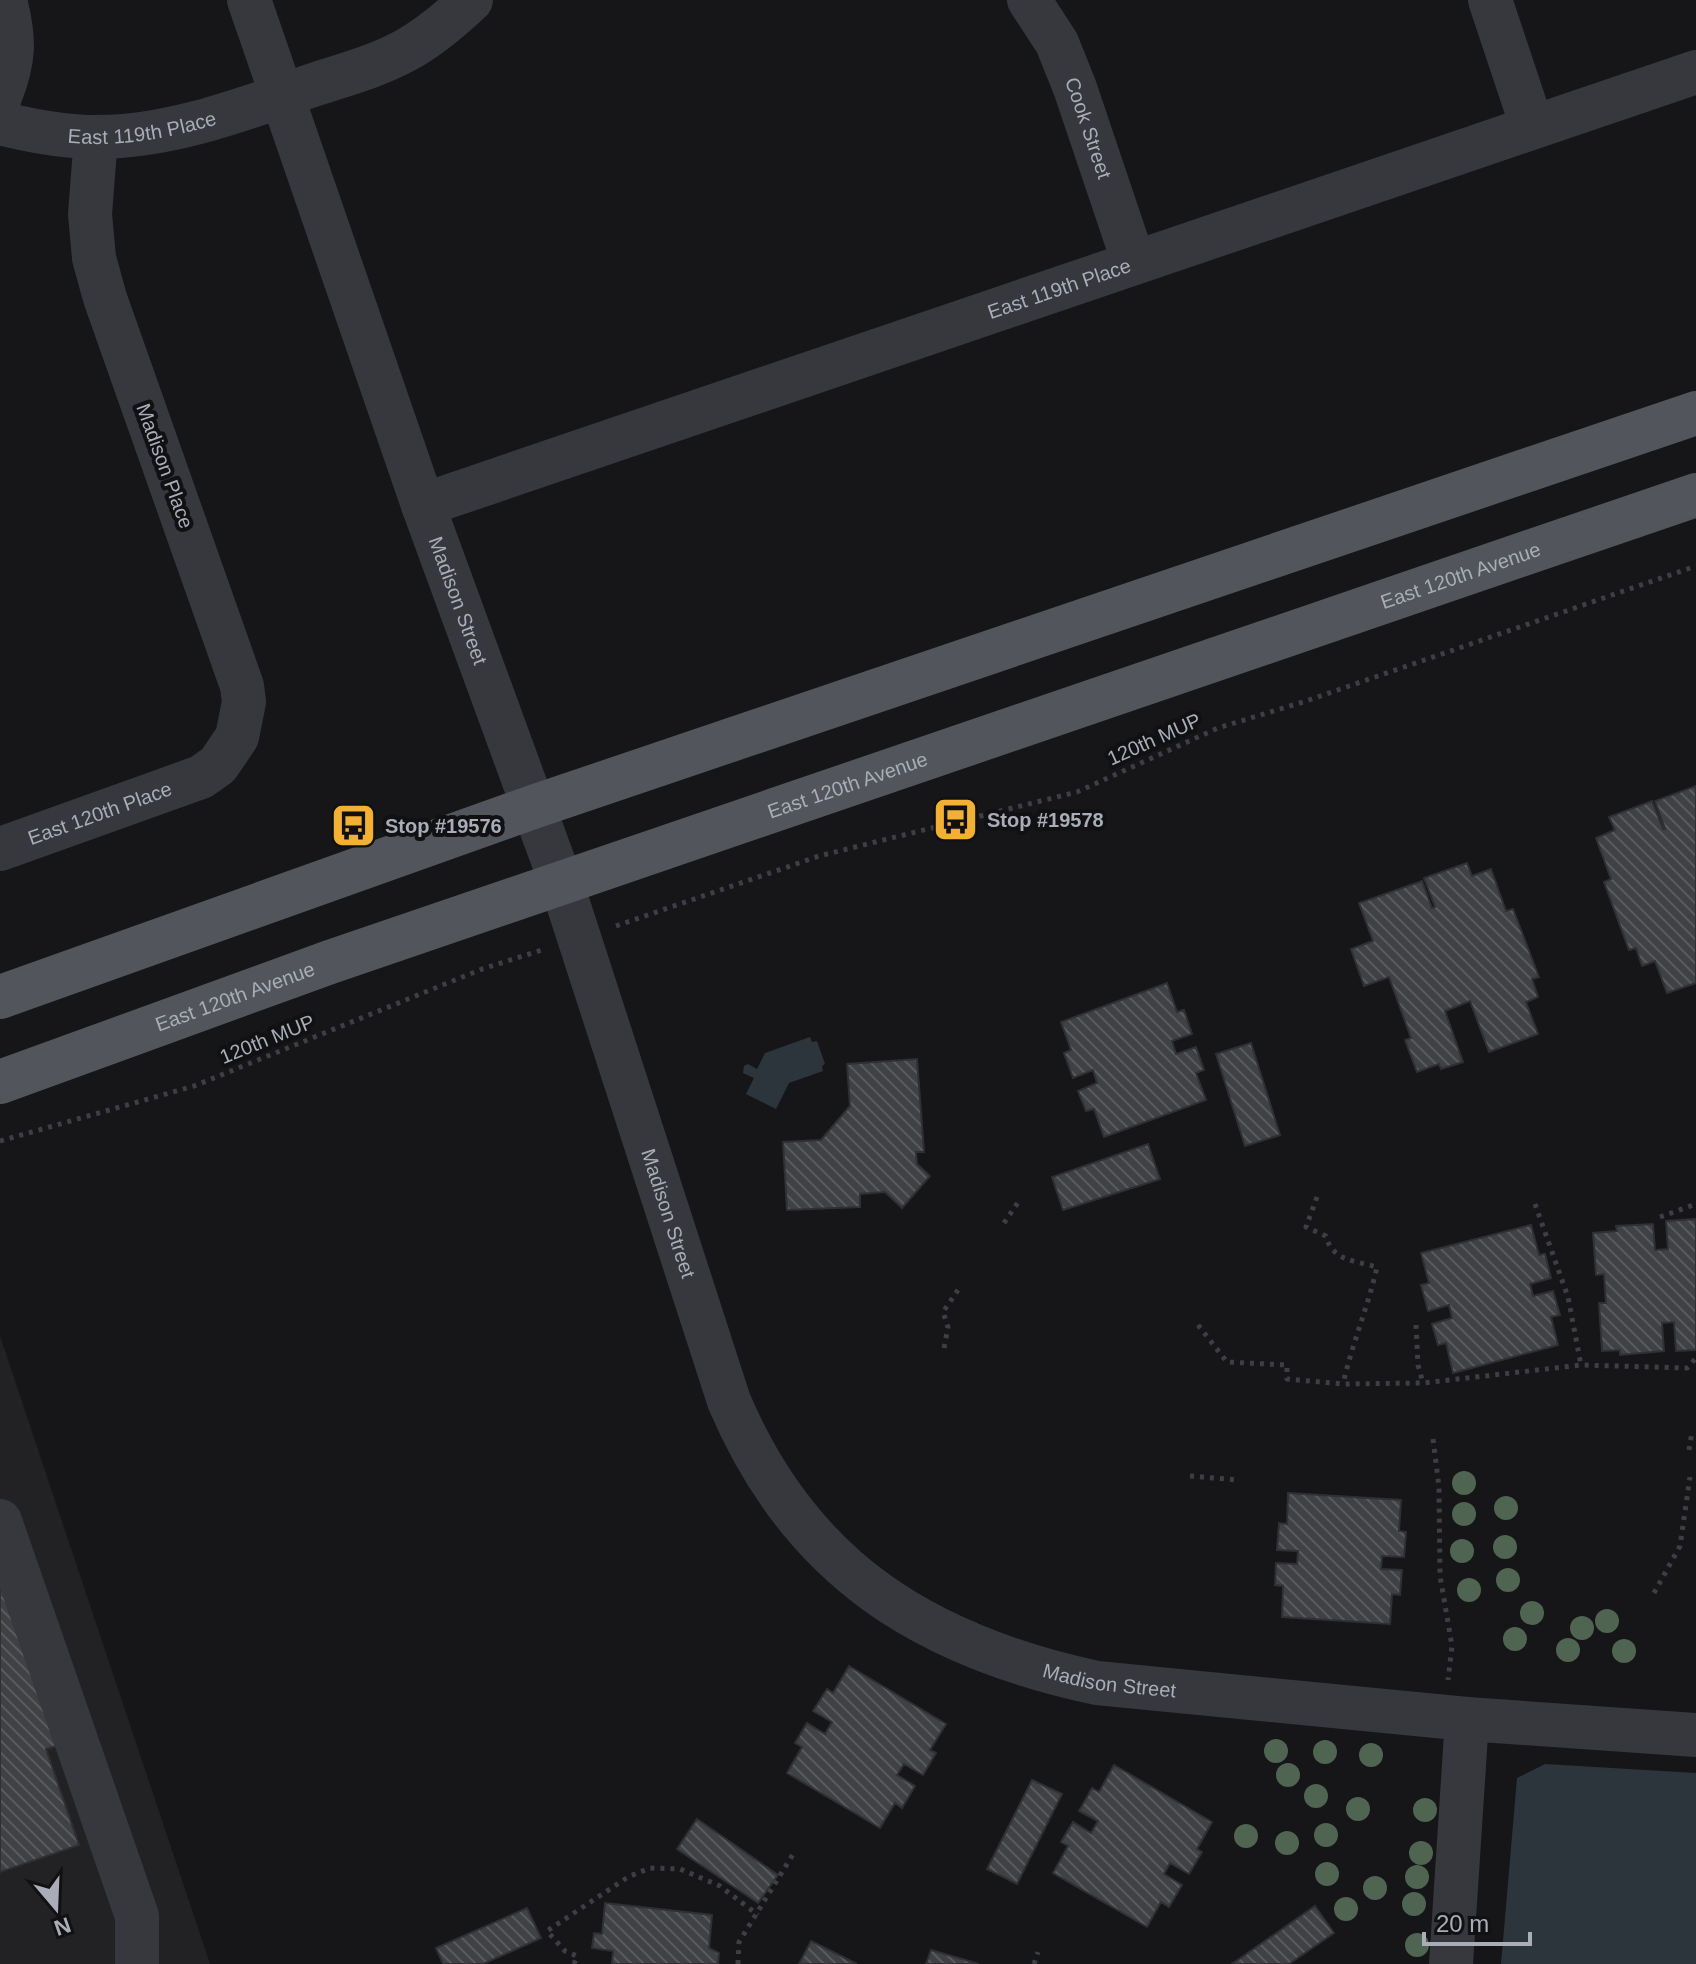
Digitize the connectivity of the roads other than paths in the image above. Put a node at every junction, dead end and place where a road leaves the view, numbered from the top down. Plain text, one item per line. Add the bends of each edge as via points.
1 (5, 0) edge
2 (249, 0) edge
3 (471, 0) edge
4 (1029, 0) edge
5 (1490, 0) edge
6 (1696, 72) edge
7 (281, 96) junction
8 (0, 97) edge
9 (0, 123) edge
10 (1532, 126) junction
11 (96, 137) junction
12 (1134, 263) junction
13 (1696, 413) edge
14 (1696, 495) edge
15 (423, 505) junction
16 (201, 777) joint
17 (533, 807) junction
18 (0, 849) edge
19 (562, 885) junction
20 (0, 997) edge
21 (0, 1082) edge
22 (0, 1521) edge
23 (1467, 1719) junction
24 (1696, 1735) edge
25 (137, 1964) edge
26 (1451, 1964) edge

1 - 8 street via 13,55
2 - 7 street, Madison Street
3 - 7 street, East 119th Place via 406,50
4 - 12 street, Cook Street via 1057,43 1075,88
5 - 10 street
6 - 10 street, East 119th Place
7 - 11 street, East 119th Place via 152,133
7 - 15 street, Madison Street
9 - 11 street, East 119th Place via 38,133
10 - 12 street, East 119th Place
11 - 16 street, Madison Place via 90,214 94,258 243,694 243,720 230,752
12 - 15 street, East 119th Place
13 - 17 main road
14 - 19 main road, East 120th Avenue
15 - 17 street, Madison Street
16 - 18 street, East 120th Place
17 - 19 street, Madison Street
17 - 20 main road
19 - 21 main road, East 120th Avenue via 330,962
19 - 23 street, Madison Street via 741,1431 800,1520 837,1562 893,1606 936,1630 1046,1672 1097,1683
22 - 25 street via 137,1916
23 - 24 street, Madison Street
23 - 26 street

